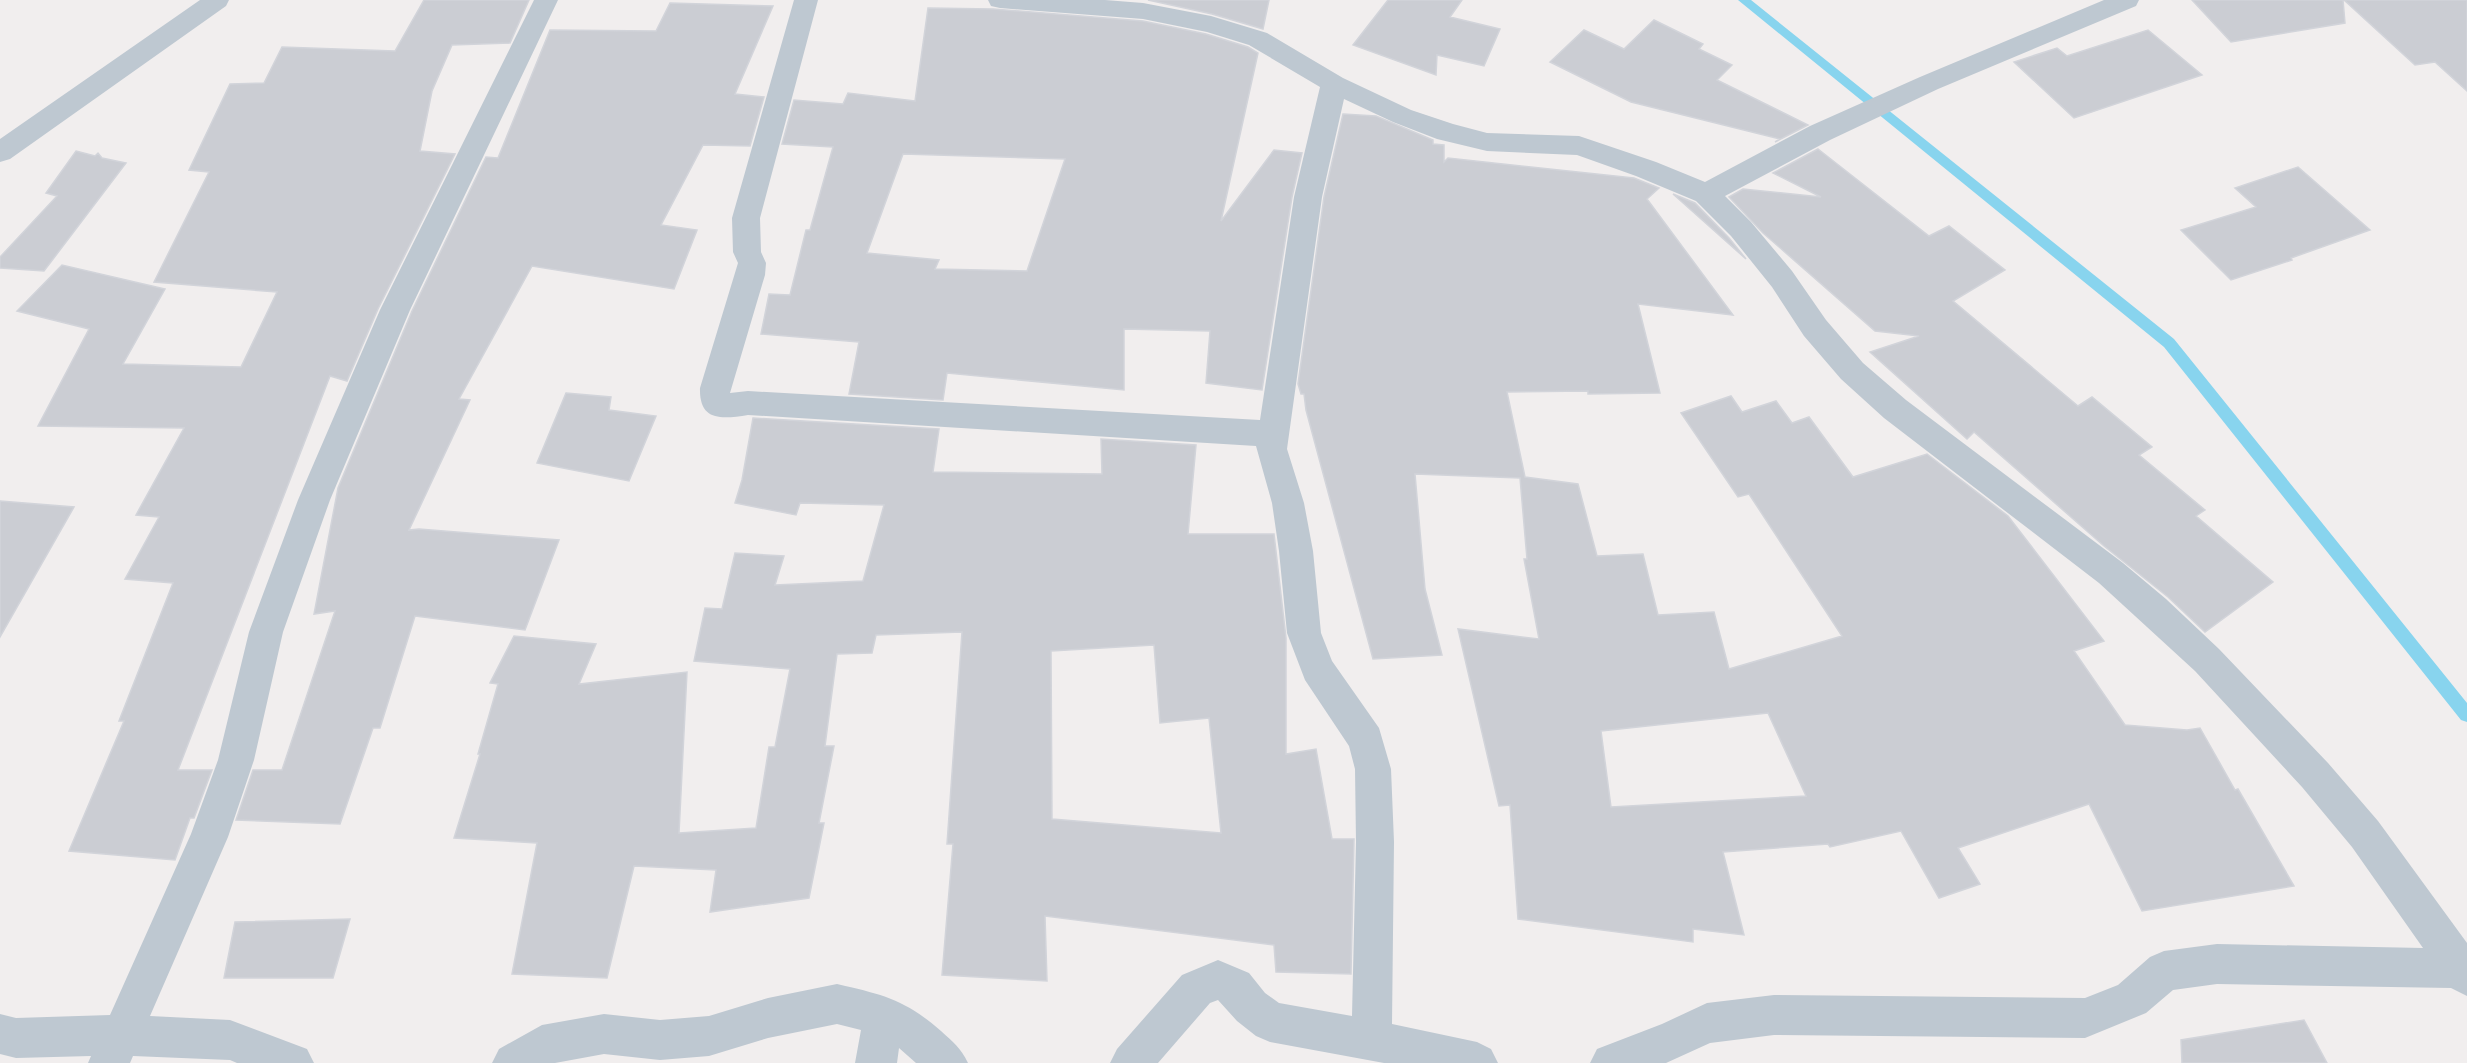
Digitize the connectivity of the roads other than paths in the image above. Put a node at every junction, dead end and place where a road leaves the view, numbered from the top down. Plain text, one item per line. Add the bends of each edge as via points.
1 (217, 0) edge
2 (546, 0) edge
3 (806, 0) edge
4 (1000, 0) edge
5 (2127, 0) edge
6 (1334, 84) junction
7 (0, 152) edge
8 (1706, 194) junction
9 (1273, 434) junction
10 (2464, 972) edge
11 (883, 1015) junction
12 (0, 1034) edge
13 (1372, 1040) junction
14 (116, 1049) edge
15 (294, 1063) edge
16 (513, 1063) edge
17 (876, 1063) edge
18 (947, 1063) edge
19 (1131, 1063) edge
20 (1478, 1063) edge
21 (1611, 1063) edge

1 - 7 street
2 - 14 street via 395,310 314,500 266,633 236,759 209,837
3 - 9 street via 746,218 750,275 718,378 715,400 723,406 748,403
4 - 6 street via 1143,11 1211,24 1258,39
5 - 8 street via 1820,133
6 - 8 street via 1447,132 1487,142 1579,146
6 - 9 street via 1308,197
8 - 10 street via 1748,237 1852,371 1895,409 2111,573 2207,660 2365,834
9 - 13 street via 1271,449 1288,503 1296,551 1304,633 1317,669 1366,740 1373,769
10 - 21 street via 2217,964 2164,971 2132,999 2085,1018 1774,1015 1707,1023
11 - 16 street via 837,1004 768,1018 709,1036 660,1040 604,1034 542,1045
11 - 17 street
11 - 18 street via 903,1025
12 - 14 street
13 - 19 street via 1270,1022 1251,1007 1236,987 1218,980 1196,989
13 - 20 street
14 - 15 street via 230,1040

